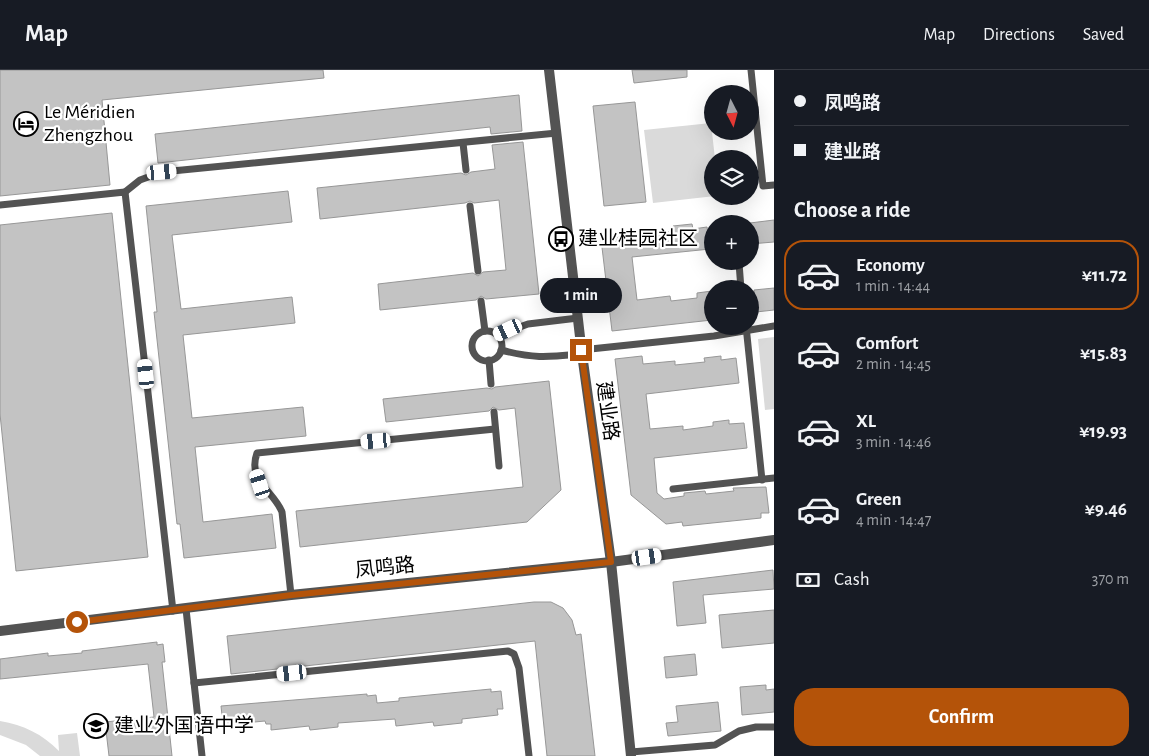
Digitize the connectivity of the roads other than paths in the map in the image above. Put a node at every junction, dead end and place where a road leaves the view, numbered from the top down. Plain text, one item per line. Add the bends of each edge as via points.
1 (549, 70) edge
2 (751, 70) edge
3 (556, 133) junction
4 (463, 143) junction
5 (466, 170) dead end
6 (774, 185) edge
7 (126, 192) junction
8 (0, 205) edge
9 (470, 206) dead end
10 (478, 271) dead end
11 (481, 302) dead end
12 (578, 318) junction
13 (774, 326) edge
14 (759, 327) edge
15 (484, 331) junction
16 (498, 335) junction
17 (718, 335) edge
18 (747, 335) edge
19 (501, 350) junction
20 (581, 352) junction
21 (489, 360) junction
22 (491, 384) dead end
23 (494, 412) dead end
24 (495, 429) junction
25 (499, 466) dead end
26 (774, 478) edge
27 (762, 480) junction
28 (673, 489) dead end
29 (774, 540) edge
30 (611, 562) junction
31 (292, 595) junction
32 (186, 609) junction
33 (173, 611) junction
34 (0, 631) edge
35 (194, 683) junction
36 (774, 727) edge
37 (631, 754) edge
38 (202, 756) edge
39 (529, 756) edge

1 - 3 street, 建业路
2 - 6 lane via 763,186
3 - 4 lane
3 - 12 street, 建业路
4 - 5 lane
4 - 7 lane via 162,172 140,180
7 - 8 lane
7 - 33 lane
9 - 10 lane
11 - 15 lane
12 - 16 lane via 528,324
12 - 20 street, 建业路
13 - 14 lane
15 - 16 lane
15 - 21 lane via 474,338 473,347 478,357
16 - 19 lane
17 - 20 lane
18 - 27 lane
19 - 20 lane via 538,358
19 - 21 lane
20 - 30 street, 建业路
21 - 22 lane
23 - 24 lane
24 - 25 lane
24 - 31 lane via 257,453 254,461 260,484 277,500 282,512
26 - 27 lane
27 - 28 lane
29 - 30 street, 凤鸣路
30 - 31 street, 凤鸣路
30 - 37 street, 建业路
31 - 32 street, 凤鸣路
32 - 33 street, 凤鸣路
32 - 35 lane
33 - 34 street, 凤鸣路
35 - 38 lane
35 - 39 lane via 508,651 514,654 519,668
36 - 37 lane via 739,731 715,745

